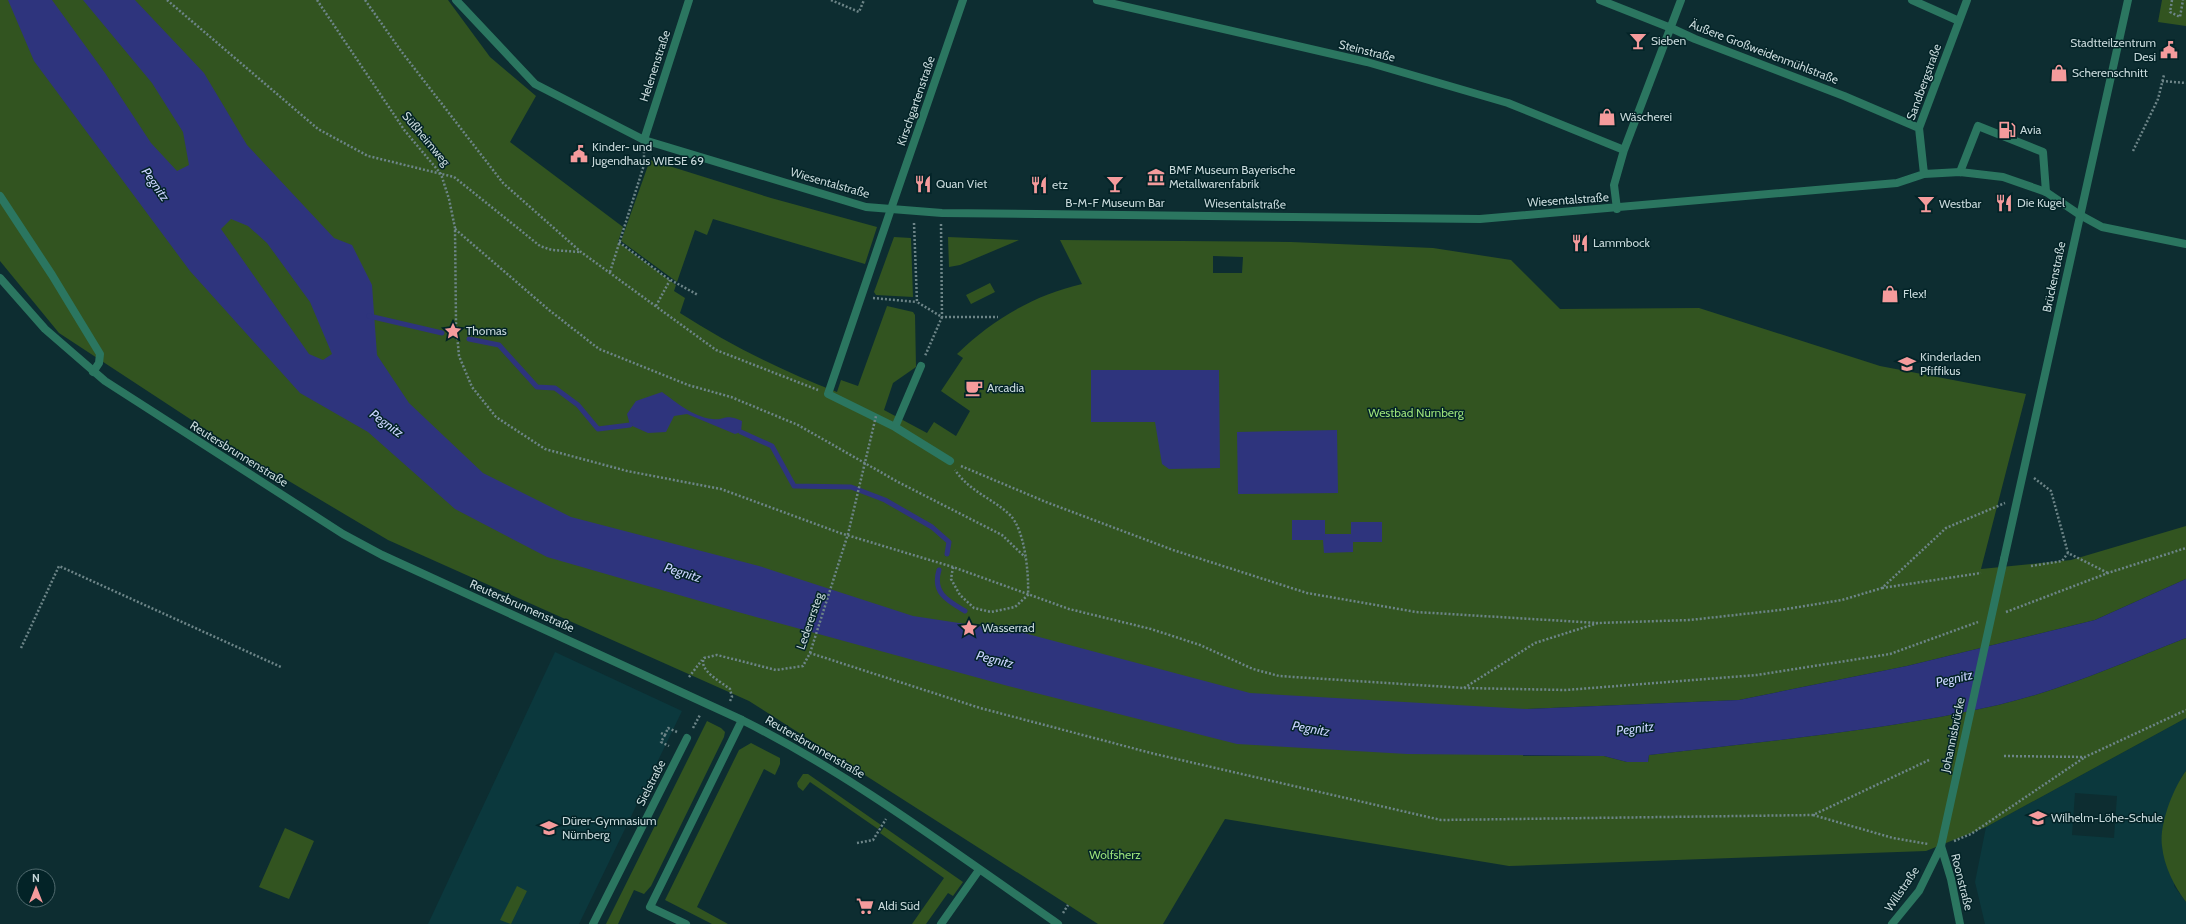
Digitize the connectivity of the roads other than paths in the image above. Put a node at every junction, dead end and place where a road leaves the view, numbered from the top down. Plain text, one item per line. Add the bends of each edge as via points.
1 (456, 0) edge
2 (689, 0) edge
3 (963, 0) edge
4 (1097, 0) edge
5 (1600, 0) edge
6 (1681, 0) edge
7 (1912, 0) edge
8 (1967, 0) edge
9 (2128, 0) edge
10 (1959, 20) junction
11 (1671, 28) junction
12 (1918, 128) junction
13 (644, 140) junction
14 (1624, 150) junction
15 (1960, 172) junction
16 (1924, 174) junction
17 (2046, 192) junction
18 (0, 196) edge
19 (1617, 208) junction
20 (891, 209) junction
21 (2080, 215) junction
22 (2186, 244) edge
23 (0, 278) edge
24 (921, 366) road end
25 (93, 372) junction
26 (895, 427) junction
27 (950, 461) road end
28 (2004, 559) joint
29 (742, 720) junction
30 (687, 738) road end
31 (1941, 846) junction
32 (979, 870) junction
33 (593, 924) edge
34 (686, 924) edge
35 (941, 924) edge
36 (1058, 924) edge
37 (1892, 924) edge
38 (1960, 924) edge

1 - 13 street, Wiesentalstraße via 535,84
2 - 13 street, Helenenstraße
3 - 20 street, Kirschgartenstraße
4 - 14 street, Steinstraße via 1367,62 1508,103
5 - 11 street, Äußere Großweidenmühlstraße
6 - 11 street
7 - 10 street
8 - 10 street, Sandbergstraße
9 - 21 street, Brückenstraße
10 - 12 street, Sandbergstraße
11 - 12 street, Äußere Großweidenmühlstraße
11 - 14 street
12 - 16 street, Sandbergstraße
13 - 20 street, Wiesentalstraße via 866,207
14 - 19 street via 1614,185
15 - 16 street, Wiesentalstraße
15 - 17 street, Wiesentalstraße via 2002,177
15 - 17 street via 1978,126 2043,152
16 - 19 street, Wiesentalstraße via 1897,184
17 - 21 street, Wiesentalstraße
18 - 25 street via 100,354 99,363
19 - 20 street, Wiesentalstraße via 1480,219 942,212
20 - 26 street, Kirschgartenstraße via 828,394
21 - 22 street, Wiesentalstraße via 2102,227
21 - 28 street, Brückenstraße
23 - 25 street, Reutersbrunnenstraße via 45,329
24 - 26 street
25 - 29 street, Reutersbrunnenstraße via 197,442 360,544
26 - 27 street
28 - 31 street, Johannisbrücke, bridge
29 - 32 street, Reutersbrunnenstraße via 817,760
29 - 34 street via 650,906
30 - 33 street, Sielstraße
31 - 37 street, Willstraße via 1919,891
31 - 38 street, Roonstraße
32 - 35 street
32 - 36 street, Reutersbrunnenstraße

